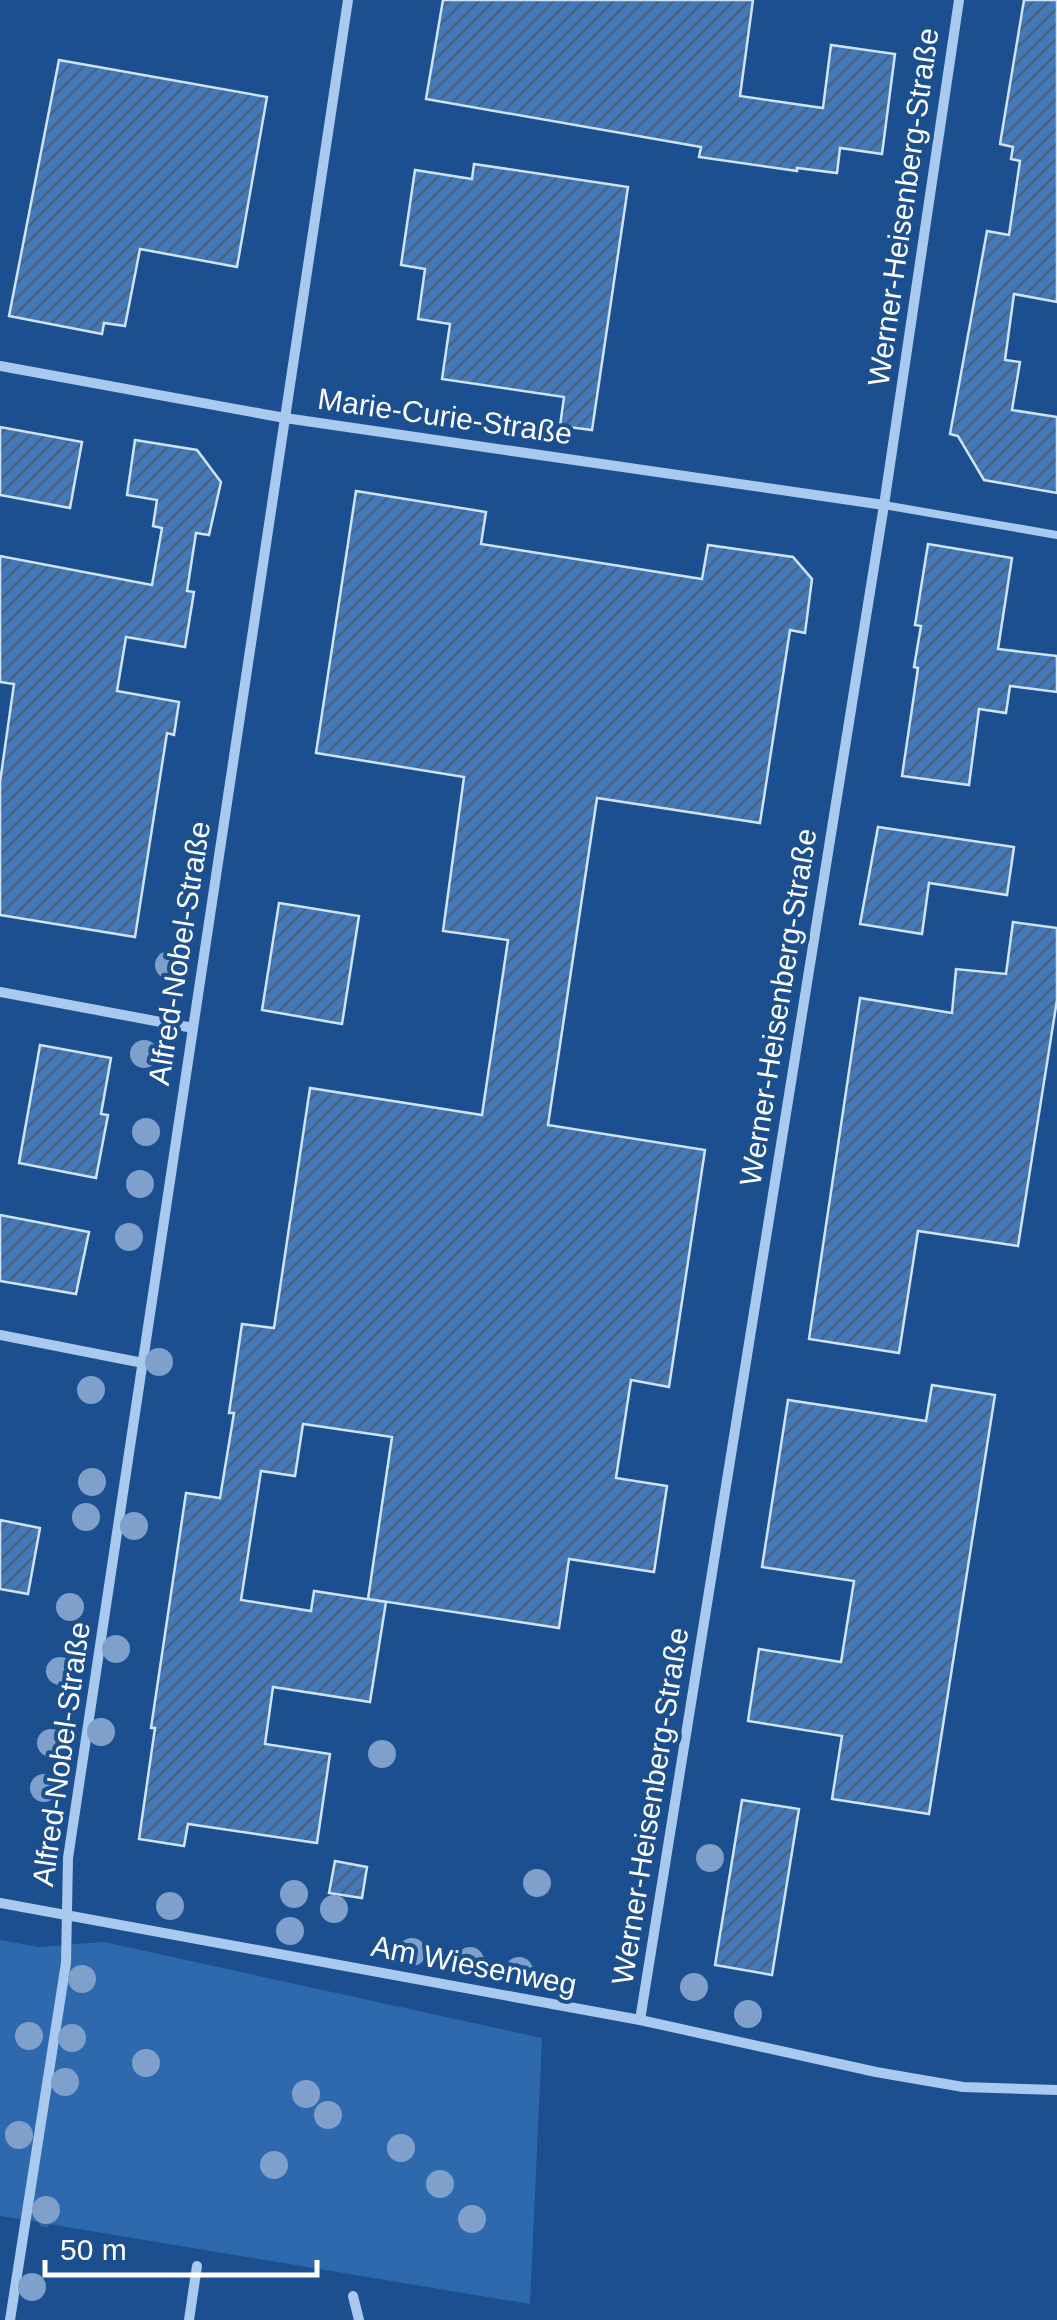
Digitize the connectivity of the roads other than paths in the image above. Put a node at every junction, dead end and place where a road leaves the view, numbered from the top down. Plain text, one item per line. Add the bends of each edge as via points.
1 (348, 0) edge
2 (959, 0) edge
3 (0, 366) edge
4 (285, 418) junction
5 (884, 504) junction
6 (1057, 535) edge
7 (0, 992) edge
8 (193, 1028) junction
9 (0, 1335) edge
10 (142, 1364) junction
11 (0, 1904) edge
12 (66, 1913) junction
13 (640, 2020) junction
14 (1057, 2090) edge
15 (197, 2266) dead end
16 (353, 2296) dead end
17 (10, 2320) edge
18 (189, 2320) edge
19 (359, 2320) edge

1 - 4 street, Alfred-Nobel-Straße
2 - 5 street, Werner-Heisenberg-Straße
3 - 4 street, Marie-Curie-Straße
4 - 5 street, Marie-Curie-Straße
4 - 8 street, Alfred-Nobel-Straße
5 - 6 lane
5 - 13 street, Werner-Heisenberg-Straße
7 - 8 street
8 - 10 street, Alfred-Nobel-Straße
9 - 10 street
10 - 12 street, Alfred-Nobel-Straße via 68,1858
11 - 12 street, Am Wiesenweg
12 - 13 street, Am Wiesenweg
12 - 17 street, Alfred-Nobel-Straße via 66,1963
13 - 14 street, Am Wiesenweg via 963,2087
15 - 18 street
16 - 19 street

